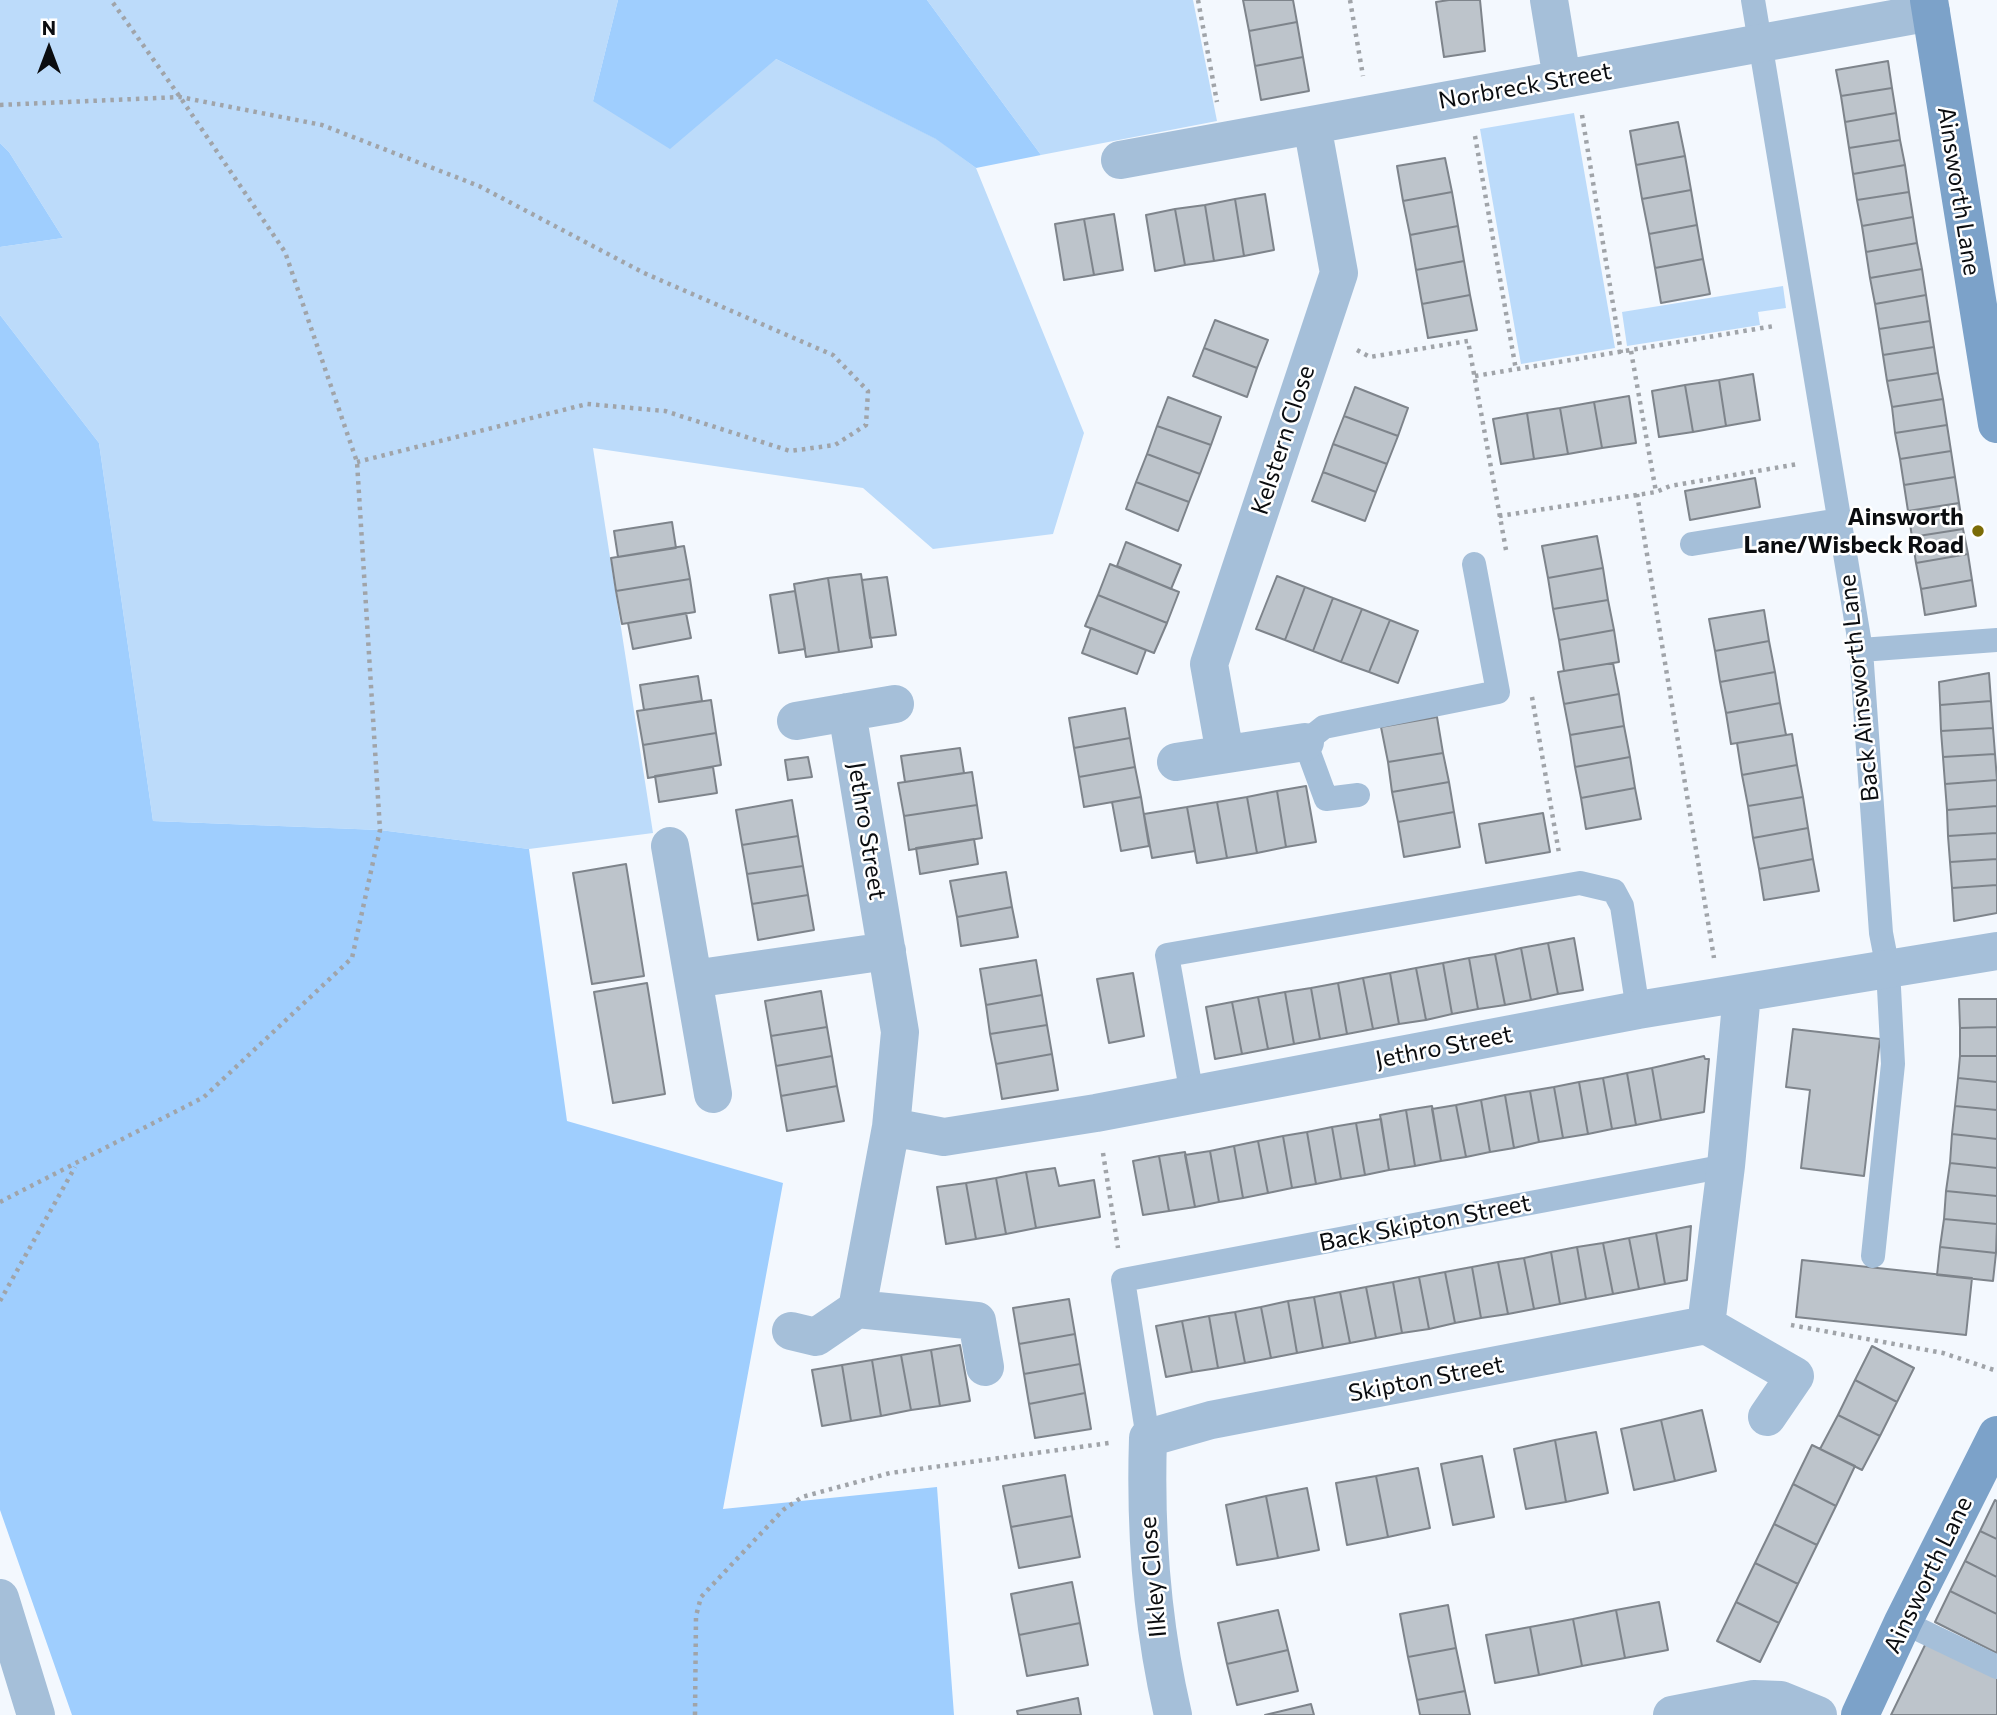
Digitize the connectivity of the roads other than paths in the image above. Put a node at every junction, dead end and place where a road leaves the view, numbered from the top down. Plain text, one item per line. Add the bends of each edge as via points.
1 (1549, 0) edge
2 (1753, 0) edge
3 (1929, 6) edge
4 (1761, 43) junction
5 (1568, 78) junction
6 (1312, 125) junction
7 (1120, 160) dead end
8 (1997, 424) edge
9 (1839, 520) junction
10 (1692, 544) dead end
11 (1474, 564) dead end
12 (1997, 640) edge
13 (1861, 650) junction
14 (895, 704) dead end
15 (847, 712) junction
16 (796, 721) dead end
17 (1305, 742) junction
18 (1225, 754) junction
19 (1176, 762) dead end
20 (1358, 795) dead end
21 (670, 846) dead end
22 (887, 951) junction
23 (1997, 951) edge
24 (1888, 968) junction
25 (693, 979) junction
26 (1731, 995) junction
27 (1638, 1010) junction
28 (713, 1094) dead end
29 (1192, 1095) junction
30 (891, 1127) junction
31 (1726, 1166) junction
32 (1873, 1256) dead end
33 (857, 1309) junction
34 (1706, 1325) junction
35 (791, 1331) dead end
36 (985, 1367) dead end
37 (1767, 1417) dead end
38 (1997, 1435) edge
39 (1148, 1438) junction
40 (0, 1598) edge
41 (1903, 1622) junction
42 (1997, 1667) edge
43 (36, 1715) edge
44 (1173, 1715) edge
45 (1672, 1715) edge
46 (1818, 1715) edge
47 (1860, 1715) edge

1 - 5 street
2 - 4 lane, Back Ainsworth Lane
3 - 4 street, Norbreck Street
3 - 8 main road, Ainsworth Lane
4 - 5 street, Norbreck Street
4 - 9 lane, Back Ainsworth Lane
5 - 6 street, Norbreck Street
6 - 7 street, Norbreck Street
6 - 18 street, Kelstern Close via 1339,273 1209,664
9 - 10 lane
9 - 13 lane, Back Ainsworth Lane
11 - 17 lane via 1498,692 1324,727
12 - 13 lane
13 - 24 lane, Back Ainsworth Lane via 1881,933
14 - 15 street
15 - 16 street
15 - 22 street, Jethro Street
17 - 18 street
17 - 20 lane via 1326,799
18 - 19 street
21 - 25 street
22 - 25 street
22 - 30 street, Jethro Street via 900,1032
23 - 24 street, Jethro Street
24 - 26 street, Jethro Street
24 - 32 lane, Back Ainsworth Lane via 1893,1064
25 - 28 street
26 - 27 street, Jethro Street
26 - 31 street
27 - 29 street, Jethro Street
27 - 29 lane via 1622,906 1614,891 1580,883 1167,955
29 - 30 street, Jethro Street via 944,1137
30 - 33 street, Jethro Street
31 - 34 street
31 - 39 lane, Back Skipton Street via 1123,1280
33 - 35 street via 816,1337
33 - 36 street via 977,1321
34 - 37 street via 1795,1376
34 - 39 street, Skipton Street via 1211,1420
38 - 41 main road, Ainsworth Lane
39 - 44 street, Ilkley Close via 1146,1487 1154,1600
40 - 43 street
41 - 42 lane
41 - 47 main road, Ainsworth Lane
45 - 46 street via 1754,1699 1781,1700

